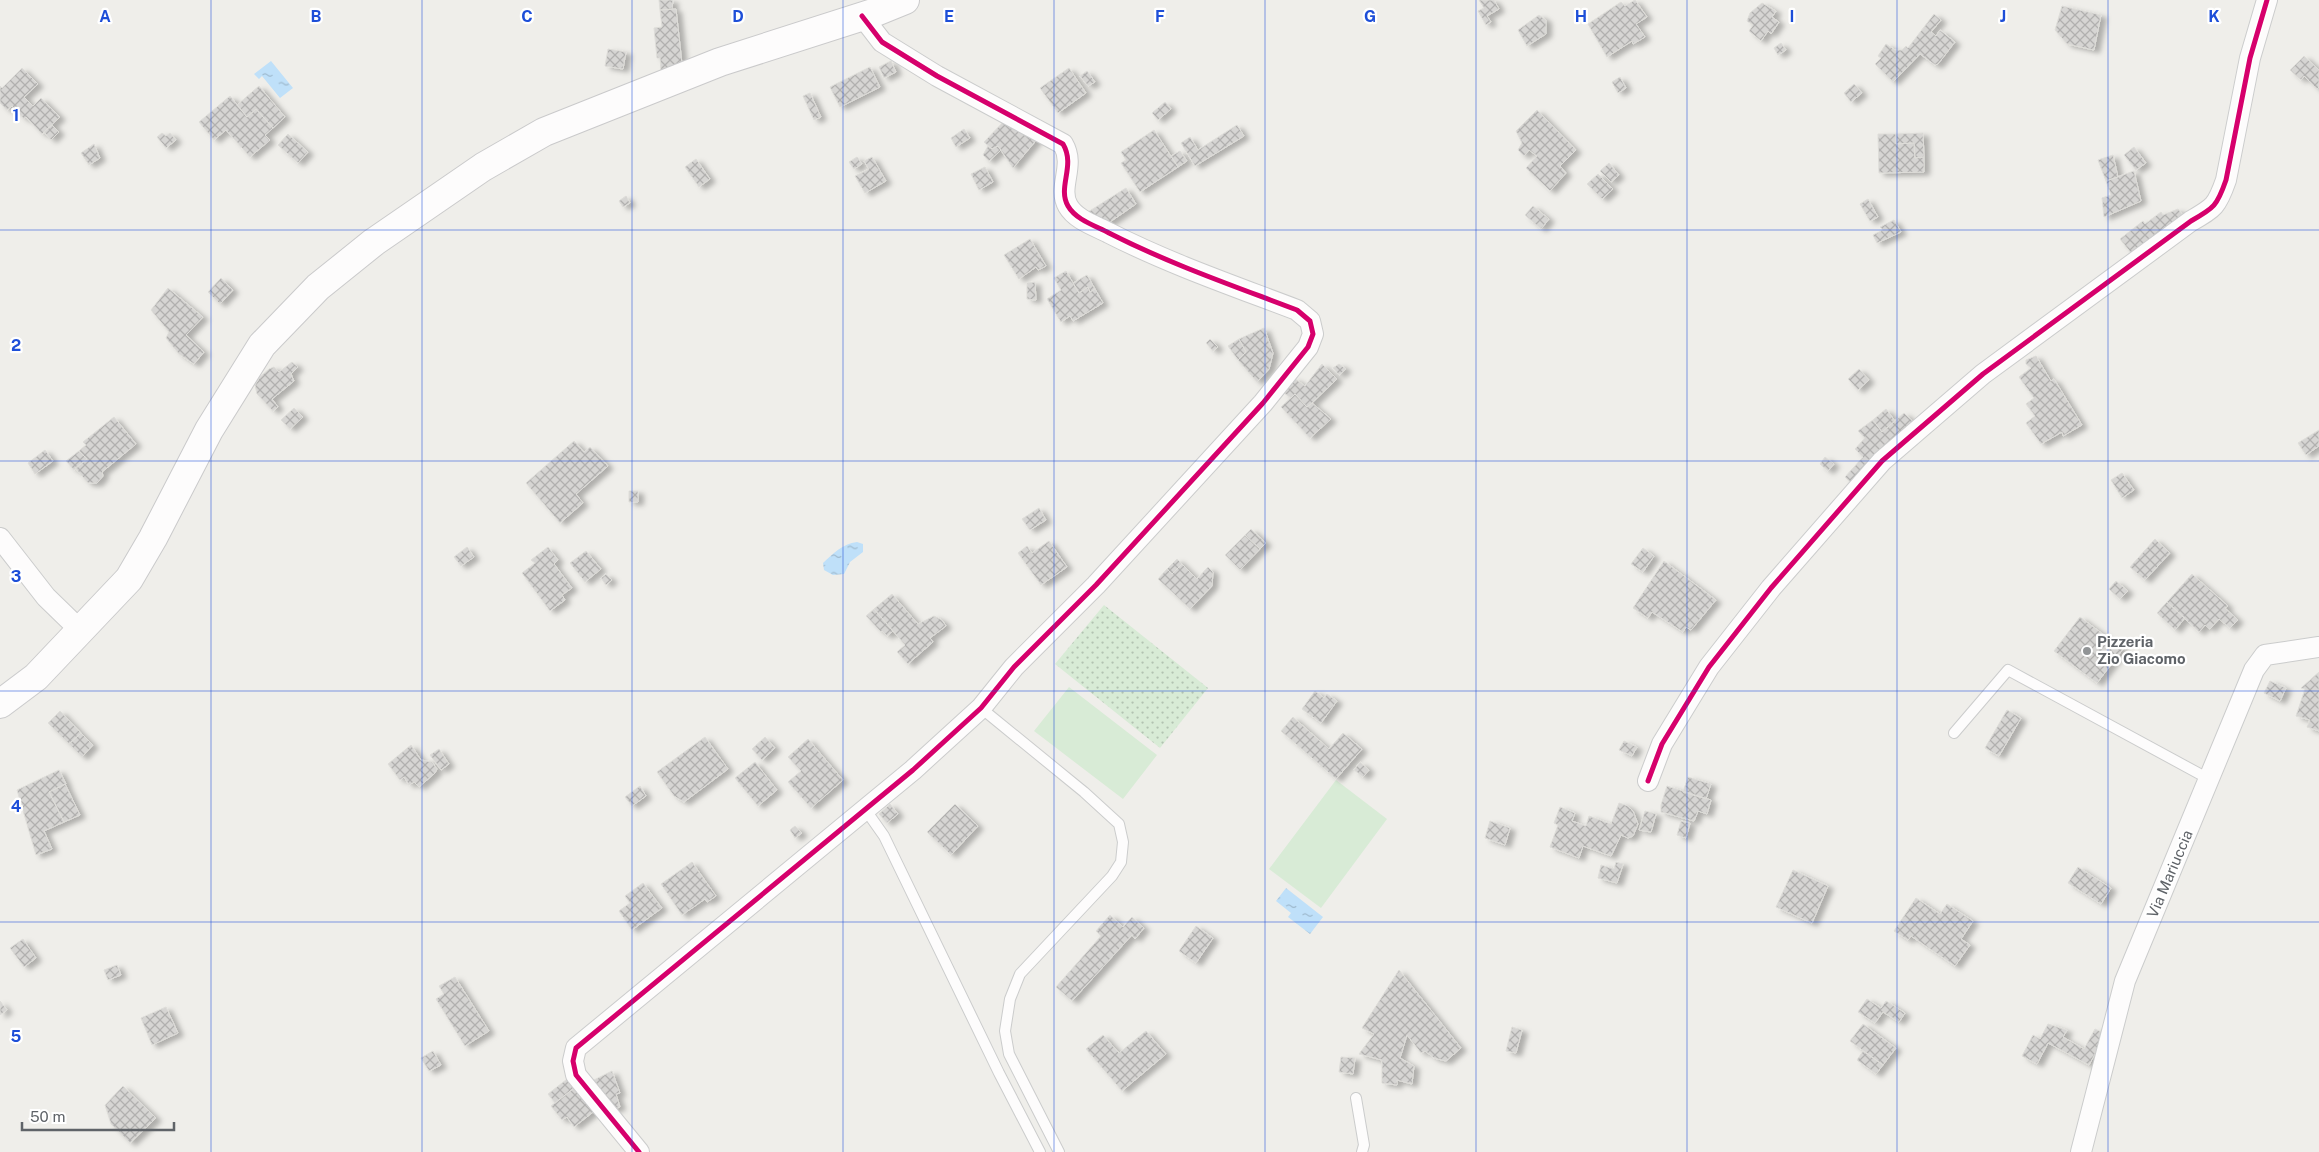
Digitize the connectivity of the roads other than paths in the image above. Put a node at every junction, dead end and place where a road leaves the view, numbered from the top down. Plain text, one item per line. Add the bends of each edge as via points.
1 (905, 0) edge
2 (2267, 0) edge
3 (862, 16) junction
4 (0, 538) edge
5 (81, 631) junction
6 (2319, 647) edge
7 (0, 704) edge
8 (981, 708) junction
9 (1954, 733) dead end
10 (2210, 778) junction
11 (1648, 781) dead end
12 (865, 809) junction
13 (1356, 1098) dead end
14 (639, 1152) edge
15 (1040, 1152) edge
16 (1059, 1152) edge
17 (1362, 1152) edge
18 (2081, 1152) edge

1 - 3 main road
2 - 11 street via 2250,58 2226,180 2212,210 2191,221 1983,374 1882,461 1771,588 1709,666 1662,744
3 - 5 main road via 720,62 544,132 483,167 374,242 318,287 262,345 209,430 129,579
3 - 8 street via 882,42 937,76 1063,144 1069,164 1064,192 1068,206 1078,217 1154,256 1297,310 1310,321 1313,334 1308,347 1263,403 1096,585 1014,667
4 - 5 street via 46,597
5 - 7 main road via 36,677
6 - 10 street, Via Mariuccia via 2265,655 2254,670
8 - 12 street
8 - 16 lane via 1119,824 1123,842 1121,862 1112,876 1020,974 1010,999 1005,1031 1009,1054
9 - 10 lane via 2008,670
10 - 18 street, Via Mariuccia via 2125,980
12 - 14 street via 576,1048 573,1061 576,1075
12 - 15 lane via 884,836
13 - 17 lane via 1364,1145

